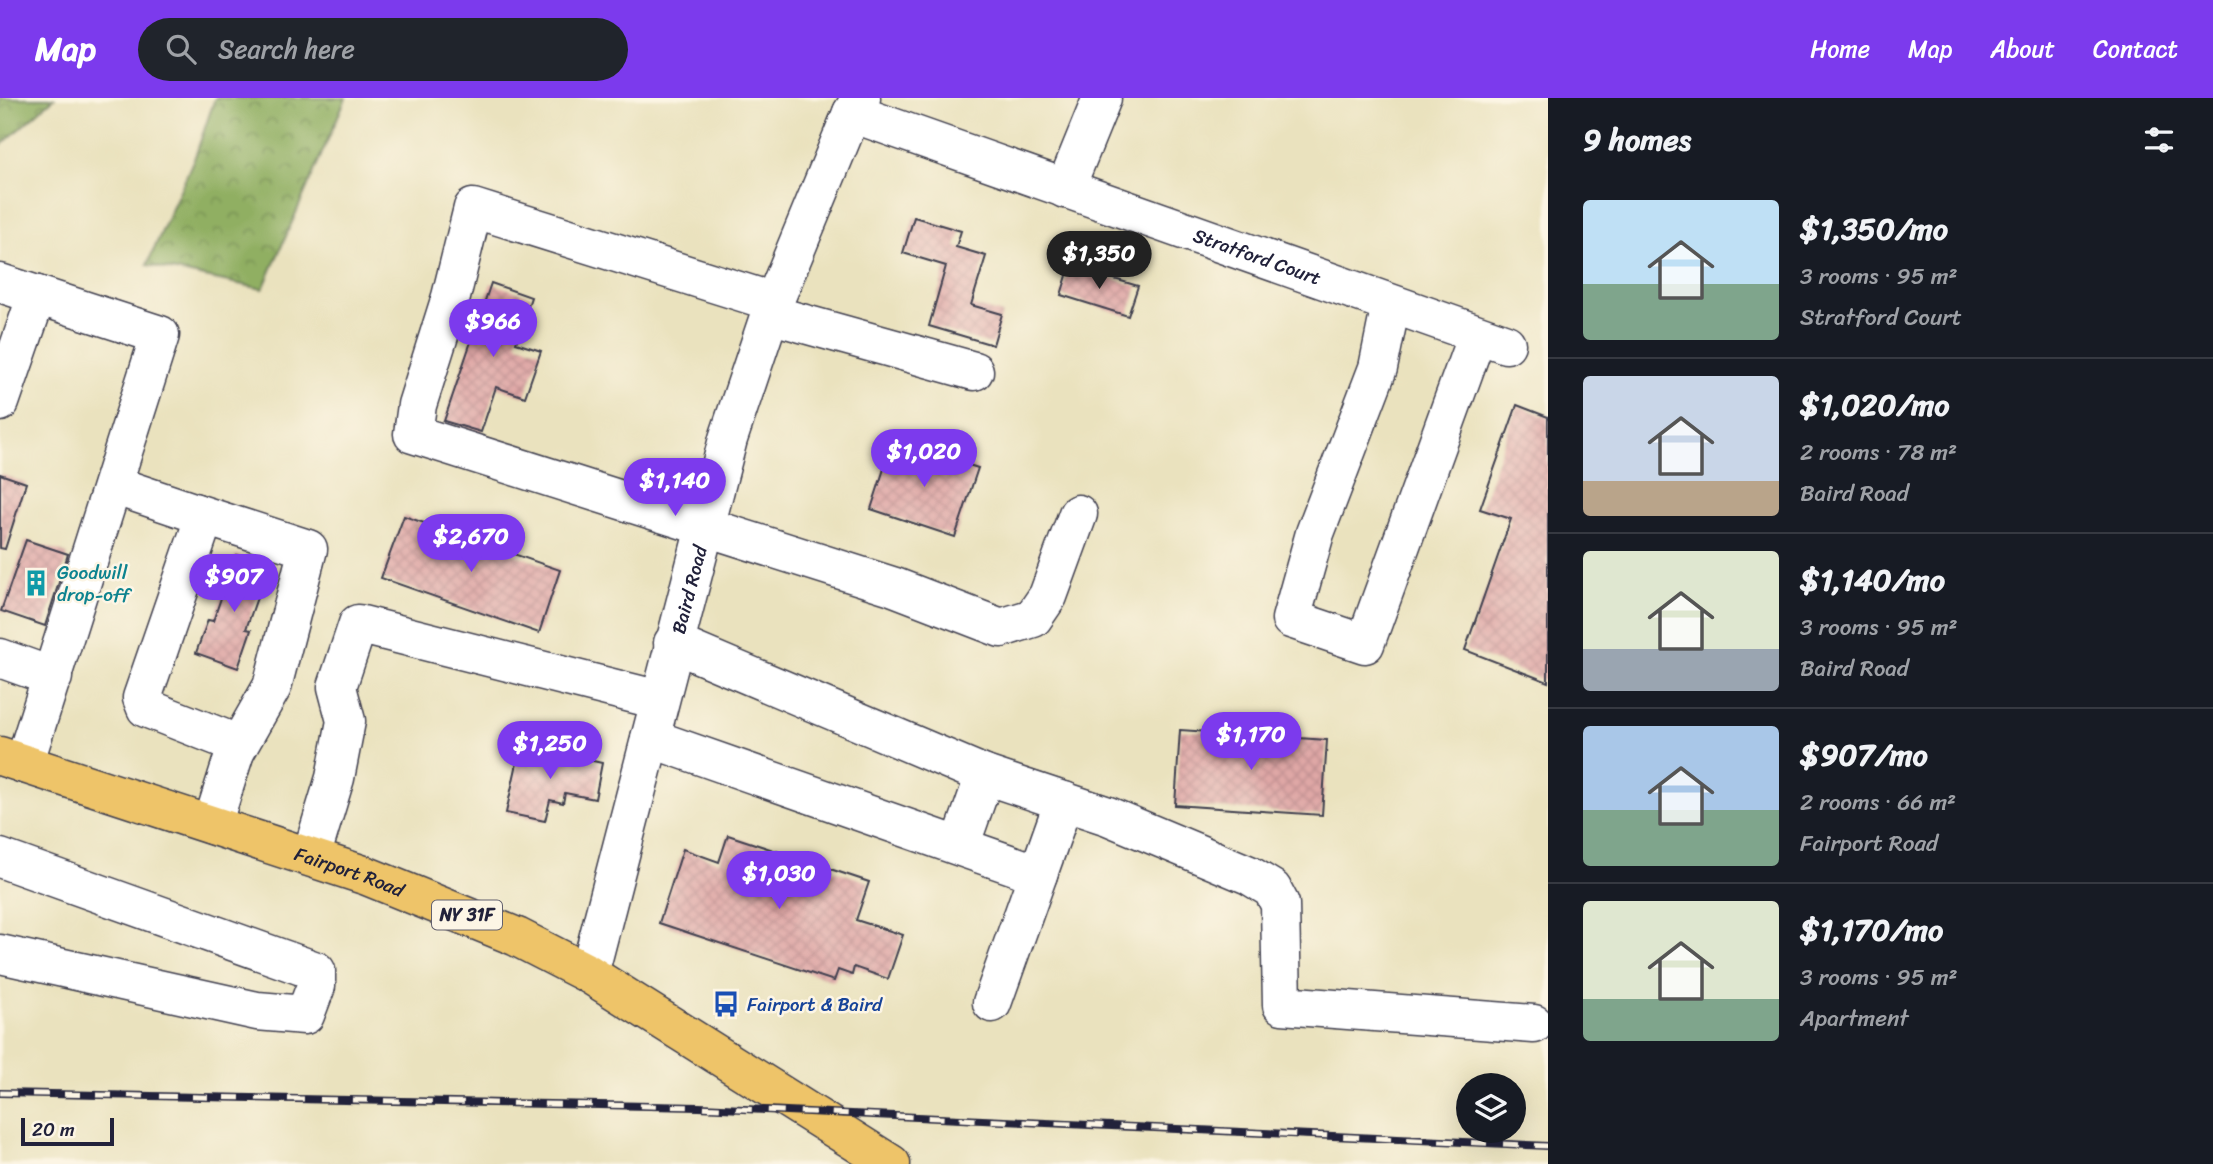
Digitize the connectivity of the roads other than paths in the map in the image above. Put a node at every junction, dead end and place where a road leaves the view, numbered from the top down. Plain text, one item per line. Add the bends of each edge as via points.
1 (1102, 98) edge
2 (856, 106) edge
3 (1065, 189) junction
4 (0, 283) edge
5 (37, 295) junction
6 (1391, 304) junction
7 (771, 308) junction
8 (974, 371) dead end
9 (0, 402) edge
10 (113, 485) junction
11 (196, 513) junction
12 (1078, 514) dead end
13 (704, 525) junction
14 (673, 643) junction
15 (0, 658) edge
16 (52, 677) junction
17 (659, 700) junction
18 (650, 738) junction
19 (235, 752) junction
20 (12, 760) edge
21 (985, 775) junction
22 (1064, 801) junction
23 (212, 825) junction
24 (960, 846) junction
25 (312, 857) junction
26 (0, 858) edge
27 (1038, 874) junction
28 (0, 954) edge
29 (590, 974) junction
30 (992, 1003) dead end
31 (1534, 1024) dead end
32 (891, 1164) edge

1 - 3 street
2 - 3 street, Stratford Court
2 - 7 street, Baird Road
3 - 6 street, Stratford Court
4 - 5 street
5 - 9 street
5 - 10 street via 160,335
6 - 6 street, Stratford Court via 1491,340 1365,644 1291,619 1315,533 1378,368
7 - 8 street
7 - 13 street, Baird Road
7 - 13 street via 473,208 417,405 413,435
10 - 11 street
10 - 16 street
11 - 19 street via 201,527 142,698 146,708 230,741
11 - 19 street via 308,549 272,687
12 - 13 street via 1048,596 1034,618 1001,628 892,586
13 - 14 street, Baird Road
14 - 17 street, Baird Road
14 - 21 street
15 - 16 street
16 - 20 street
17 - 18 street, Baird Road
17 - 25 street via 358,624 337,687 346,721
18 - 24 street
18 - 29 street, Baird Road
19 - 23 street
20 - 23 main road, Fairport Road / NY 31F
21 - 22 street
21 - 24 street
22 - 27 street
22 - 31 street via 1272,888 1280,904 1282,1005
23 - 25 main road, Fairport Road / NY 31F
24 - 27 street
25 - 29 main road, Fairport Road / NY 31F via 437,902
26 - 28 street via 316,971 316,985 305,1015 257,1011
27 - 30 street
29 - 32 main road, Fairport Road / NY 31F

